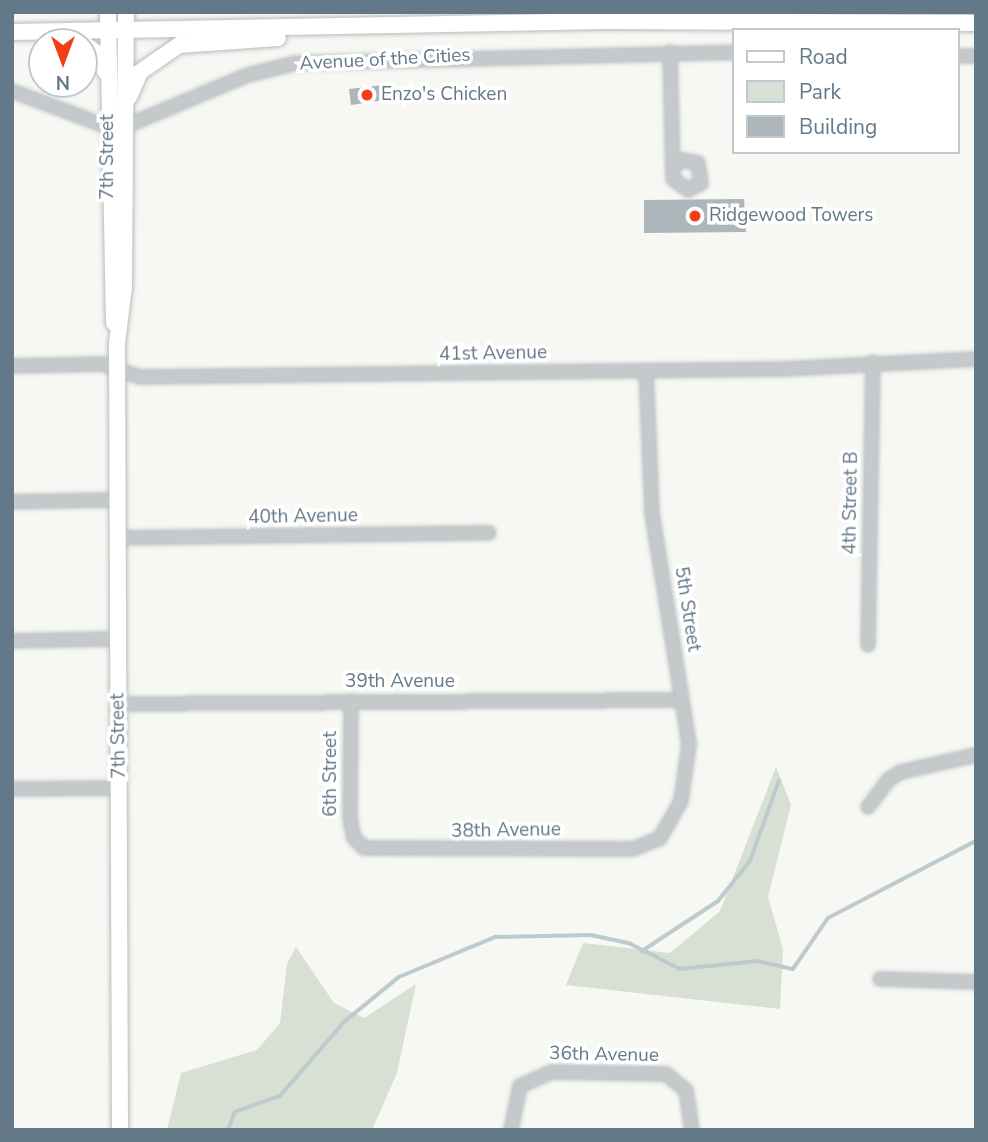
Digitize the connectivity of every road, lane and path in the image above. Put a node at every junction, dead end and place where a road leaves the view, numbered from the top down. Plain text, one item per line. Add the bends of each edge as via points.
1 (108, 12) edge
2 (126, 12) edge
3 (976, 23) edge
4 (435, 24) junction
5 (125, 29) junction
6 (108, 30) junction
7 (12, 32) edge
8 (670, 52) junction
9 (732, 52) edge
10 (98, 55) edge
11 (108, 83) junction
12 (12, 90) edge
13 (118, 122) junction
14 (675, 165) dead end
15 (976, 359) edge
16 (873, 362) junction
17 (12, 366) edge
18 (117, 370) junction
19 (646, 371) junction
20 (117, 500) junction
21 (12, 502) edge
22 (489, 533) dead end
23 (119, 538) junction
24 (119, 639) junction
25 (12, 641) edge
26 (869, 645) dead end
27 (682, 700) junction
28 (351, 701) junction
29 (118, 704) junction
30 (976, 755) edge
31 (119, 788) junction
32 (12, 789) edge
33 (869, 807) dead end
34 (358, 844) joint
35 (654, 844) joint
36 (880, 979) dead end
37 (976, 982) edge
38 (120, 1130) edge
39 (511, 1130) edge
40 (692, 1130) edge

1 - 6 main road, 7th Street
2 - 5 main road, 7th Street
3 - 4 main road, Avenue of the Cities
4 - 5 main road, Avenue of the Cities
4 - 13 main road via 179,46 140,72
5 - 6 main road, Avenue of the Cities
5 - 13 main road, 7th Street
6 - 7 main road, Avenue of the Cities
6 - 11 main road, 7th Street
8 - 9 street, Avenue of the Cities
8 - 13 street, Avenue of the Cities via 296,63 248,75
8 - 14 street
10 - 11 main road
11 - 13 main road, 7th Street
12 - 13 street
13 - 18 main road, 7th Street via 111,307
15 - 16 street, 41st Avenue
16 - 19 street, 41st Avenue
16 - 26 street, 4th Street B
17 - 18 street, 41st Avenue via 102,364
18 - 19 street, 41st Avenue via 138,377
18 - 20 main road, 7th Street
19 - 27 street, 5th Street via 652,512
20 - 21 street
20 - 23 main road, 7th Street
22 - 23 street, 40th Avenue
23 - 24 main road, 7th Street
24 - 25 street
24 - 29 main road, 7th Street
27 - 28 street, 39th Avenue
27 - 35 street, 5th Street via 689,744 687,780 674,815
28 - 29 street, 39th Avenue
28 - 34 street, 6th Street via 350,819
29 - 31 main road, 7th Street
30 - 33 street via 901,772 888,780
31 - 32 street
31 - 38 main road, 7th Street
34 - 35 street, 38th Avenue via 396,852 633,849
36 - 37 street
39 - 40 street, 36th Avenue via 520,1086 540,1073 644,1072 666,1074 686,1090

